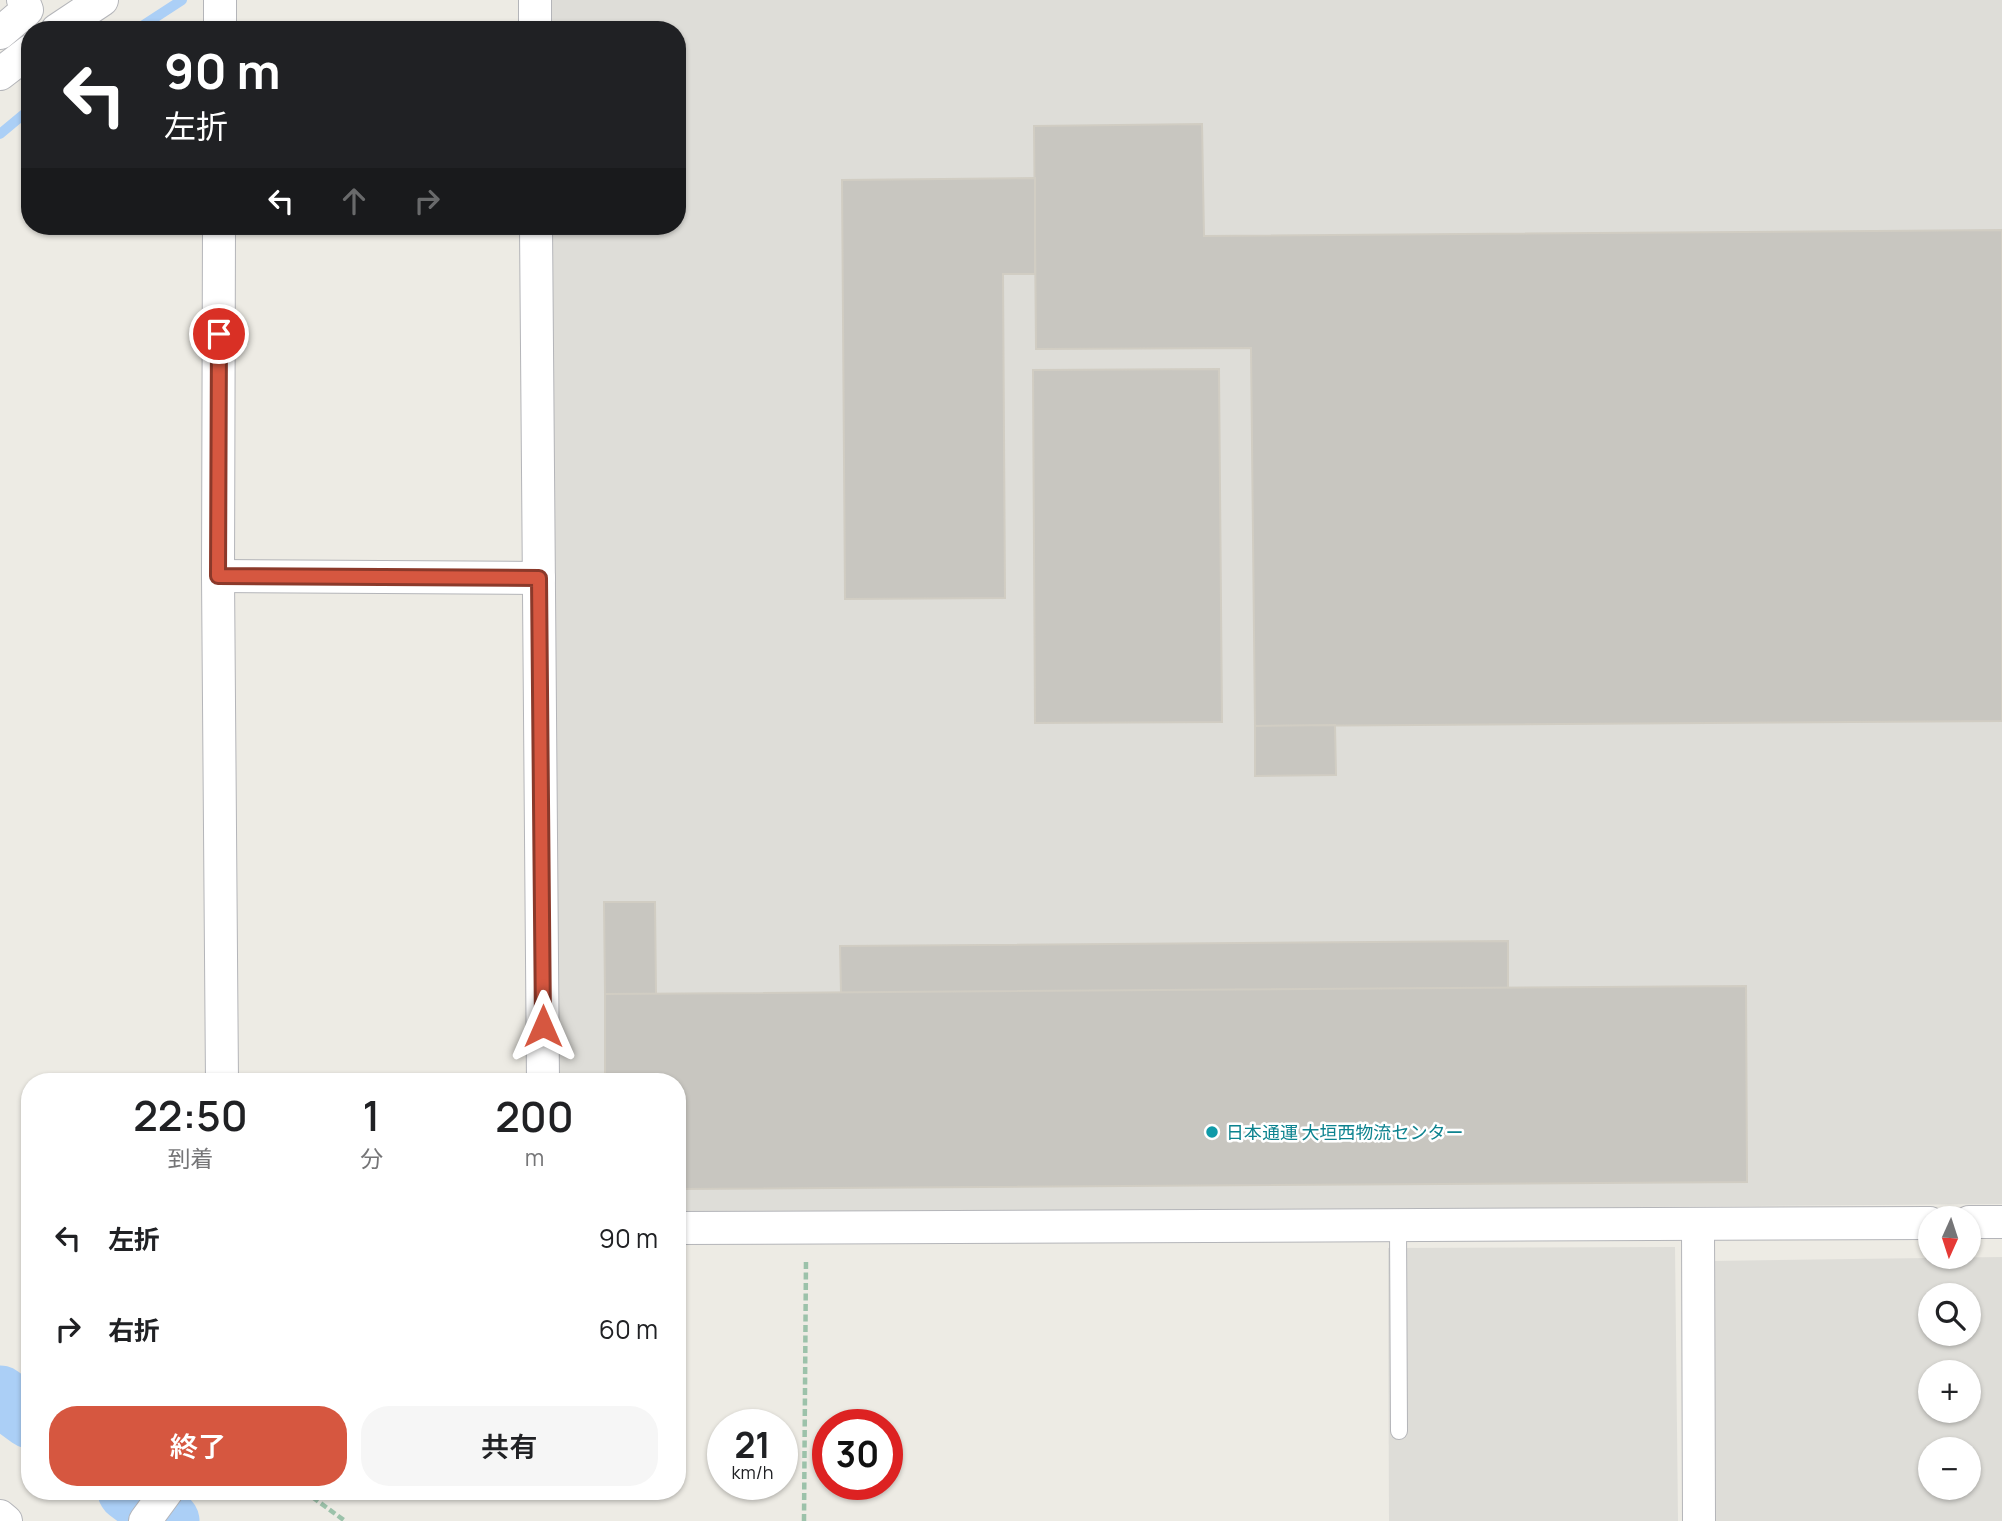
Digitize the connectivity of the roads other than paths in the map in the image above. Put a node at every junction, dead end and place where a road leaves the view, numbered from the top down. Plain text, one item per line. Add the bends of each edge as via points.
1 (23, 0) edge
2 (102, 0) edge
3 (220, 0) edge
4 (535, 0) edge
5 (70, 21) edge
6 (220, 21) edge
7 (535, 21) edge
8 (0, 33) edge
9 (21, 58) edge
10 (0, 74) edge
11 (219, 235) edge
12 (536, 235) edge
13 (218, 576) junction
14 (539, 578) junction
15 (222, 1073) edge
16 (543, 1073) edge
17 (1981, 1222) edge
18 (2002, 1222) edge
19 (1918, 1223) edge
20 (1698, 1225) junction
21 (1398, 1226) junction
22 (686, 1228) edge
23 (1399, 1431) dead end
24 (160, 1500) edge
25 (0, 1516) edge
26 (6, 1521) edge
27 (145, 1521) edge
28 (1699, 1521) edge

1 - 8 street via 27,10
2 - 5 street
3 - 6 street
4 - 7 street
9 - 10 street
11 - 13 street
12 - 14 street
13 - 14 street
13 - 15 street
14 - 16 street
17 - 18 street
19 - 20 street
20 - 21 street
20 - 28 street
21 - 22 street
21 - 23 lane
24 - 27 street
25 - 26 street

